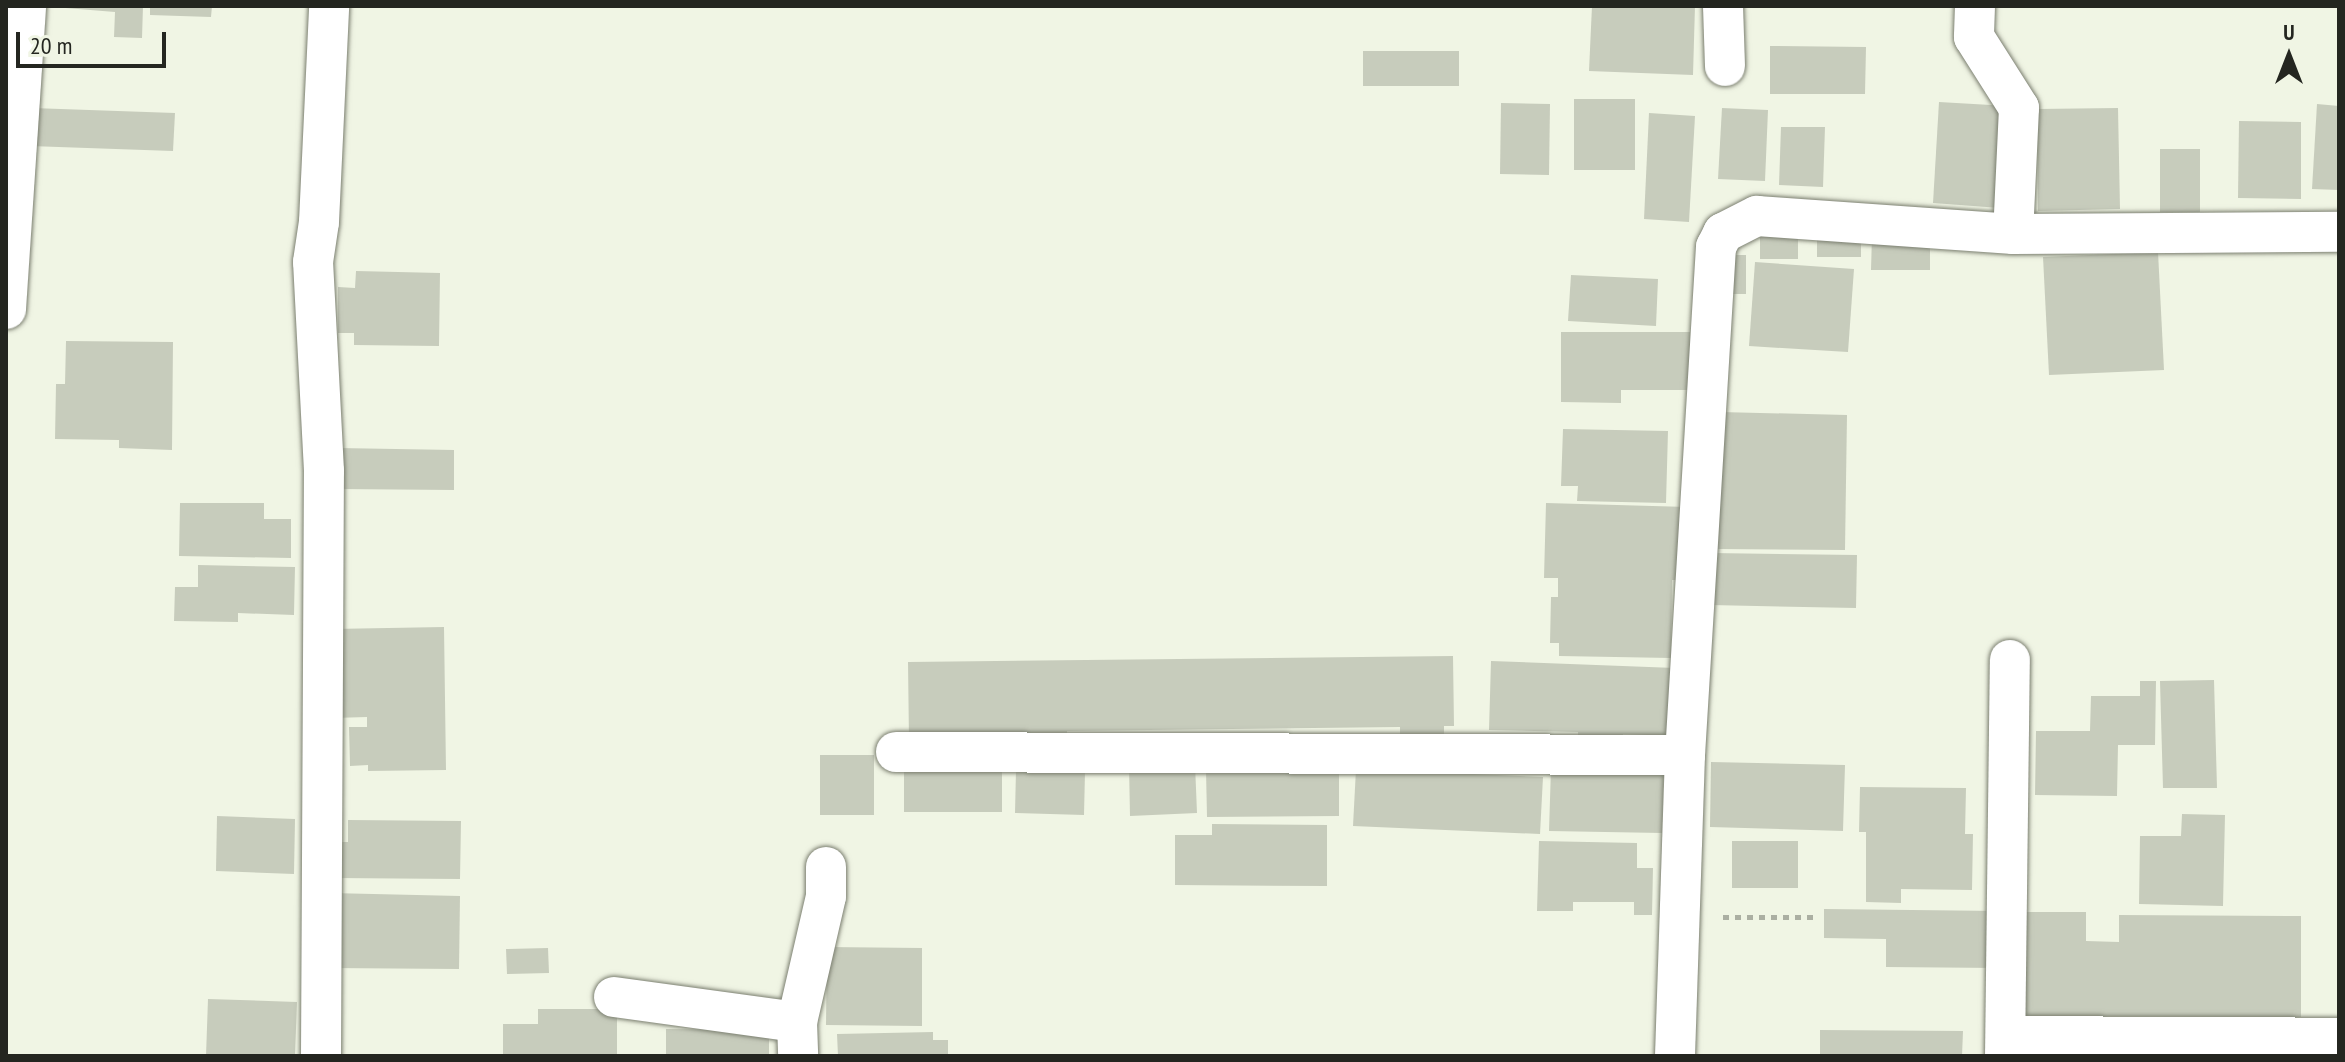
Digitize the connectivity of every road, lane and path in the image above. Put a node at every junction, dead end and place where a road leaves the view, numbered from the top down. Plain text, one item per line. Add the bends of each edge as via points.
1 (26, 6) edge
2 (329, 6) edge
3 (1723, 6) edge
4 (1975, 6) edge
5 (1725, 66) dead end
6 (2339, 232) edge
7 (2013, 234) junction
8 (6, 309) edge
9 (2010, 660) dead end
10 (896, 752) dead end
11 (1685, 755) junction
12 (826, 867) dead end
13 (1678, 916) junction
14 (1814, 917) dead end
15 (614, 997) dead end
16 (2339, 1038) edge
17 (798, 1039) edge
18 (2006, 1046) edge
19 (321, 1056) edge
20 (1675, 1056) edge

1 - 8 street
2 - 19 street via 313,262 324,471
3 - 5 street
4 - 7 street via 1974,37 2019,108
6 - 7 street
7 - 11 street via 1757,216 1723,233 1716,247
9 - 18 street
10 - 11 street
11 - 13 street
12 - 17 street via 826,896
13 - 14 path
13 - 20 street
15 - 17 street
16 - 18 street

